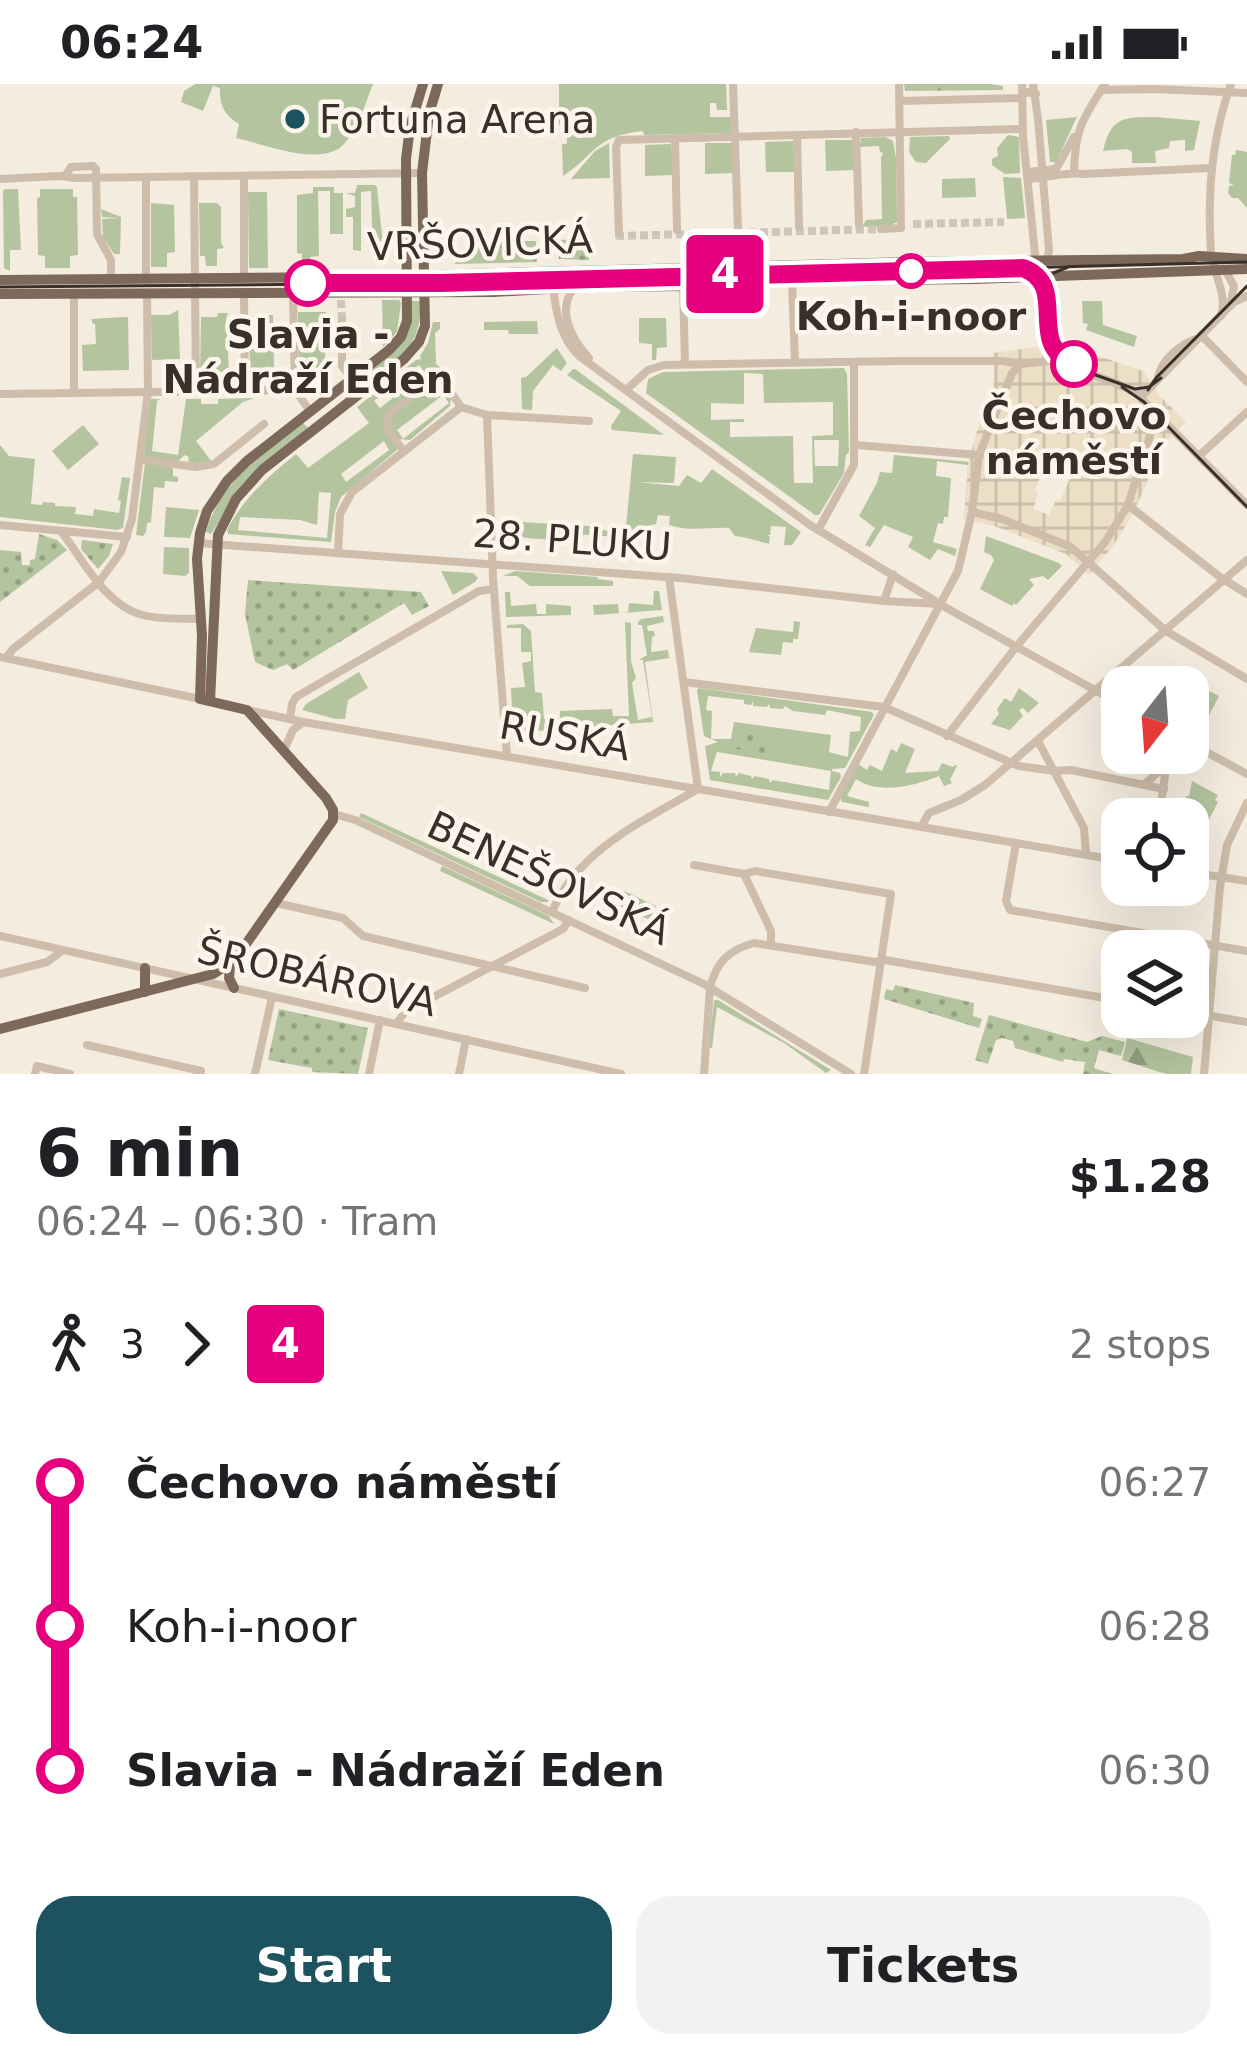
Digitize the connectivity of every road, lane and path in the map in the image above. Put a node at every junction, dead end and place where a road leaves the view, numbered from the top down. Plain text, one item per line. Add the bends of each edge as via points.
1 (423, 84) edge
2 (438, 84) edge
3 (733, 84) edge
4 (899, 84) edge
5 (1022, 84) edge
6 (1103, 87) edge
7 (1230, 88) edge
8 (1034, 89) edge
9 (1247, 93) edge
10 (1020, 98) junction
11 (900, 101) junction
12 (410, 127) junction
13 (1022, 128) junction
14 (899, 131) junction
15 (856, 132) junction
16 (797, 134) junction
17 (736, 136) junction
18 (1075, 136) junction
19 (675, 138) junction
20 (425, 139) junction
21 (1210, 168) junction
22 (422, 172) junction
23 (1074, 172) junction
24 (406, 173) junction
25 (1042, 174) junction
26 (194, 176) junction
27 (244, 176) junction
28 (1027, 176) junction
29 (146, 177) junction
30 (97, 178) junction
31 (0, 179) edge
32 (859, 225) dead end
33 (799, 227) dead end
34 (737, 229) dead end
35 (881, 229) dead end
36 (677, 230) dead end
37 (619, 233) dead end
38 (1211, 257) junction
39 (1048, 259) junction
40 (1247, 259) edge
41 (1033, 260) junction
42 (890, 264) junction
43 (1247, 269) edge
44 (550, 270) junction
45 (1220, 270) junction
46 (408, 274) junction
47 (424, 274) junction
48 (1042, 275) junction
49 (195, 278) junction
50 (244, 278) junction
51 (111, 279) junction
52 (0, 280) edge
53 (792, 280) junction
54 (890, 281) junction
55 (147, 286) junction
56 (683, 286) junction
57 (574, 288) junction
58 (553, 289) junction
59 (407, 291) junction
60 (425, 291) junction
61 (0, 294) edge
62 (74, 294) junction
63 (195, 294) junction
64 (293, 294) junction
65 (244, 295) junction
66 (1247, 296) edge
67 (1229, 307) junction
68 (1221, 316) junction
69 (342, 320) tunnel mouth
70 (1199, 337) junction
71 (1059, 359) junction
72 (795, 362) junction
73 (854, 362) junction
74 (685, 364) junction
75 (1021, 364) junction
76 (597, 369) junction
77 (352, 379) junction
78 (1247, 382) edge
79 (295, 390) junction
80 (196, 391) junction
81 (245, 391) junction
82 (626, 391) junction
83 (148, 392) junction
84 (362, 392) junction
85 (0, 394) edge
86 (74, 394) junction
87 (1141, 397) junction
88 (461, 407) junction
89 (310, 411) junction
90 (1247, 412) edge
91 (487, 415) junction
92 (1160, 415) junction
93 (589, 421) dead end
94 (264, 424) dead end
95 (855, 446) junction
96 (404, 451) junction
97 (979, 455) junction
98 (1201, 455) junction
99 (140, 459) junction
100 (1128, 505) junction
101 (1247, 505) edge
102 (973, 512) junction
103 (0, 524) edge
104 (818, 530) junction
105 (61, 531) junction
106 (127, 537) junction
107 (198, 543) junction
108 (216, 544) junction
109 (338, 553) junction
110 (1247, 560) edge
111 (1090, 562) junction
112 (494, 565) junction
113 (893, 574) junction
114 (669, 577) junction
115 (1226, 581) junction
116 (99, 582) junction
117 (494, 589) junction
118 (1247, 594) edge
119 (884, 601) junction
120 (940, 604) junction
121 (207, 619) junction
122 (1166, 631) junction
123 (1016, 647) junction
124 (3, 657) edge
125 (1247, 680) edge
126 (685, 682) junction
127 (1097, 692) junction
128 (1101, 694) edge
129 (205, 700) junction
130 (884, 707) junction
131 (247, 710) junction
132 (290, 719) junction
133 (303, 722) junction
134 (947, 736) junction
135 (1038, 741) junction
136 (284, 751) junction
137 (1209, 753) edge
138 (507, 756) junction
139 (1013, 761) junction
140 (1054, 771) junction
141 (1154, 774) edge
142 (1167, 774) edge
143 (1247, 774) edge
144 (671, 784) junction
145 (1144, 784) junction
146 (1164, 788) junction
147 (698, 789) junction
148 (1162, 798) edge
149 (1247, 802) edge
150 (666, 807) junction
151 (829, 812) junction
152 (334, 814) junction
153 (922, 827) junction
154 (1016, 843) junction
155 (1086, 854) junction
156 (1101, 857) edge
157 (694, 865) dead end
158 (744, 874) junction
159 (1209, 875) edge
160 (1221, 877) junction
161 (1247, 881) edge
162 (276, 903) junction
163 (561, 917) junction
164 (0, 936) edge
165 (771, 944) junction
166 (1214, 945) junction
167 (63, 950) junction
168 (1247, 951) edge
169 (881, 961) junction
170 (230, 965) junction
171 (489, 967) junction
172 (145, 968) junction
173 (0, 974) edge
174 (193, 979) junction
175 (234, 988) junction
176 (586, 988) dead end
177 (710, 988) junction
178 (145, 992) junction
179 (272, 997) junction
180 (1101, 998) edge
181 (1209, 1016) joint
182 (380, 1020) junction
183 (1247, 1022) edge
184 (396, 1024) junction
185 (0, 1029) edge
186 (1207, 1038) edge
187 (466, 1040) junction
188 (87, 1045) dead end
189 (865, 1070) edge
190 (200, 1072) edge
191 (850, 1073) edge
192 (35, 1074) edge
193 (70, 1074) edge
194 (255, 1074) edge
195 (369, 1074) edge
196 (459, 1074) edge
197 (621, 1074) edge
198 (704, 1074) edge
199 (1204, 1074) edge

1 - 12 main road
2 - 20 main road
3 - 17 street
4 - 11 street
5 - 10 street
6 - 7 street
6 - 18 street
7 - 9 street
7 - 21 street
8 - 10 street
8 - 25 street
10 - 11 street
10 - 13 street
11 - 14 street
12 - 20 street
12 - 24 main road
13 - 14 street
13 - 28 street
14 - 15 street
14 - 35 street via 901,228
15 - 16 street
15 - 32 street
16 - 17 street
16 - 33 street
17 - 19 street
17 - 34 street
18 - 23 street
18 - 25 street via 1060,165
19 - 36 street
19 - 37 street via 617,142
20 - 22 main road
21 - 23 street
21 - 38 street
22 - 24 street
22 - 47 main road
23 - 25 street
24 - 27 street
24 - 46 main road
25 - 28 street
25 - 39 street
26 - 27 street
26 - 29 street
26 - 49 street
27 - 50 street
28 - 41 street
29 - 30 street
29 - 55 street
30 - 31 street via 93,166 71,167 70,177
30 - 51 street via 97,234
38 - 39 main road, VRŠOVICKÁ
38 - 40 main road, VRŠOVICKÁ
38 - 45 street
39 - 41 main road, VRŠOVICKÁ
39 - 48 street
41 - 42 main road, VRŠOVICKÁ
41 - 48 street
42 - 44 main road, VRŠOVICKÁ
42 - 54 street
43 - 45 main road, VRŠOVICKÁ
44 - 47 main road, VRŠOVICKÁ
44 - 58 street
45 - 48 main road, VRŠOVICKÁ
45 - 67 street via 1234,286
45 - 68 street
46 - 47 main road, VRŠOVICKÁ
46 - 50 main road, VRŠOVICKÁ
46 - 59 main road
47 - 60 main road
48 - 54 main road, VRŠOVICKÁ
48 - 71 street via 1047,341
49 - 50 main road, VRŠOVICKÁ
49 - 55 main road, VRŠOVICKÁ
49 - 63 street
51 - 52 main road, VRŠOVICKÁ
51 - 55 main road, VRŠOVICKÁ
53 - 54 main road, VRŠOVICKÁ
53 - 56 main road, VRŠOVICKÁ
53 - 72 street
55 - 62 main road, VRŠOVICKÁ
55 - 63 main road, VRŠOVICKÁ
55 - 83 street
56 - 57 main road, VRŠOVICKÁ
56 - 74 street
57 - 58 main road, VRŠOVICKÁ
57 - 76 street via 566,297 569,327
58 - 60 main road, VRŠOVICKÁ
58 - 76 street via 566,340
59 - 60 main road, VRŠOVICKÁ
59 - 64 main road, VRŠOVICKÁ
59 - 77 main road via 400,340
60 - 84 main road via 419,342
61 - 62 main road, VRŠOVICKÁ
62 - 86 street
63 - 65 main road, VRŠOVICKÁ
63 - 80 street
64 - 65 main road, VRŠOVICKÁ
64 - 79 street
65 - 81 street
66 - 67 street
67 - 68 street
68 - 70 street
69 - 77 street via 342,367
70 - 78 street
70 - 87 street via 1160,367
71 - 75 street
71 - 87 street
72 - 73 street
72 - 74 street
73 - 75 street
73 - 95 street
74 - 82 street via 652,368
75 - 97 street
76 - 82 street
77 - 84 street
77 - 89 main road
79 - 81 street
79 - 89 street
80 - 81 street
80 - 83 street
82 - 104 street
83 - 86 street
83 - 99 street
84 - 108 main road via 251,480
85 - 86 street
87 - 92 street
88 - 91 street
88 - 96 street
88 - 96 street via 444,382 429,383 386,418
89 - 107 main road via 227,481
90 - 98 street
91 - 93 street
91 - 112 street
92 - 98 street
92 - 100 street
94 - 99 street via 214,464
95 - 97 street
95 - 104 street via 850,476
96 - 109 street via 346,499
97 - 102 street
98 - 101 street
99 - 106 street
100 - 111 street
100 - 115 street
102 - 111 street via 1066,544
102 - 120 street via 962,561
103 - 105 street
104 - 113 street
105 - 106 street
105 - 116 street
106 - 116 street
107 - 108 street, 28. PLUKU
107 - 121 main road
108 - 109 street, 28. PLUKU
108 - 121 main road
109 - 112 street, 28. PLUKU
110 - 115 street
111 - 122 street
111 - 123 street
112 - 114 street, 28. PLUKU
112 - 117 street
113 - 119 street
113 - 120 street
114 - 119 street, 28. PLUKU
114 - 126 street
115 - 118 street
115 - 122 street
116 - 121 street via 139,614
116 - 124 street
117 - 132 street via 296,697
117 - 138 street
119 - 120 street, 28. PLUKU
120 - 123 street
120 - 130 street
121 - 129 main road
122 - 125 street
122 - 127 street
123 - 127 street
123 - 134 street
124 - 129 street, RUSKÁ
126 - 130 street
126 - 147 street
127 - 128 street
127 - 135 street
129 - 131 main road, RUSKÁ
130 - 134 street
130 - 151 street
131 - 132 street, RUSKÁ
131 - 136 main road
132 - 133 street, RUSKÁ
133 - 136 street
133 - 138 street, RUSKÁ
134 - 139 street
135 - 139 street
135 - 140 street
136 - 152 main road
137 - 143 street
138 - 144 street, RUSKÁ
139 - 140 street
139 - 153 street via 974,792 928,813
140 - 145 street
140 - 155 street via 1084,828
141 - 145 street
142 - 146 street
144 - 147 street, RUSKÁ
144 - 150 street
145 - 146 street
146 - 148 street
147 - 150 street
147 - 151 street, RUSKÁ
149 - 160 street
150 - 163 street via 582,866
151 - 153 street, RUSKÁ
152 - 162 main road
152 - 163 street, BENEŠOVSKÁ
153 - 154 street, RUSKÁ
154 - 155 street, RUSKÁ
154 - 166 street via 1010,910
155 - 156 street, RUSKÁ
157 - 158 street
158 - 165 street
158 - 169 street via 891,895
159 - 160 street
160 - 161 street
160 - 166 street
162 - 170 main road
162 - 171 street via 343,918 363,936
163 - 171 street via 563,929
163 - 177 street, BENEŠOVSKÁ
164 - 167 street, ŠROBÁROVA
165 - 169 street
165 - 177 street via 735,948
166 - 168 street
166 - 181 street
167 - 172 street, ŠROBÁROVA
167 - 173 street
169 - 180 street
169 - 189 street
170 - 174 main road
170 - 175 main road
171 - 176 street
171 - 184 street
172 - 174 street, ŠROBÁROVA
172 - 178 main road
174 - 175 street, ŠROBÁROVA
174 - 178 main road
175 - 179 street, ŠROBÁROVA
177 - 191 street, BENEŠOVSKÁ
177 - 198 street
178 - 185 main road
179 - 182 street, ŠROBÁROVA
179 - 194 street
181 - 183 street
182 - 184 street, ŠROBÁROVA
182 - 195 street
184 - 187 street, ŠROBÁROVA
186 - 199 street
187 - 196 street
187 - 197 street, ŠROBÁROVA
188 - 190 street
189 - 191 street
192 - 193 street via 37,1066

